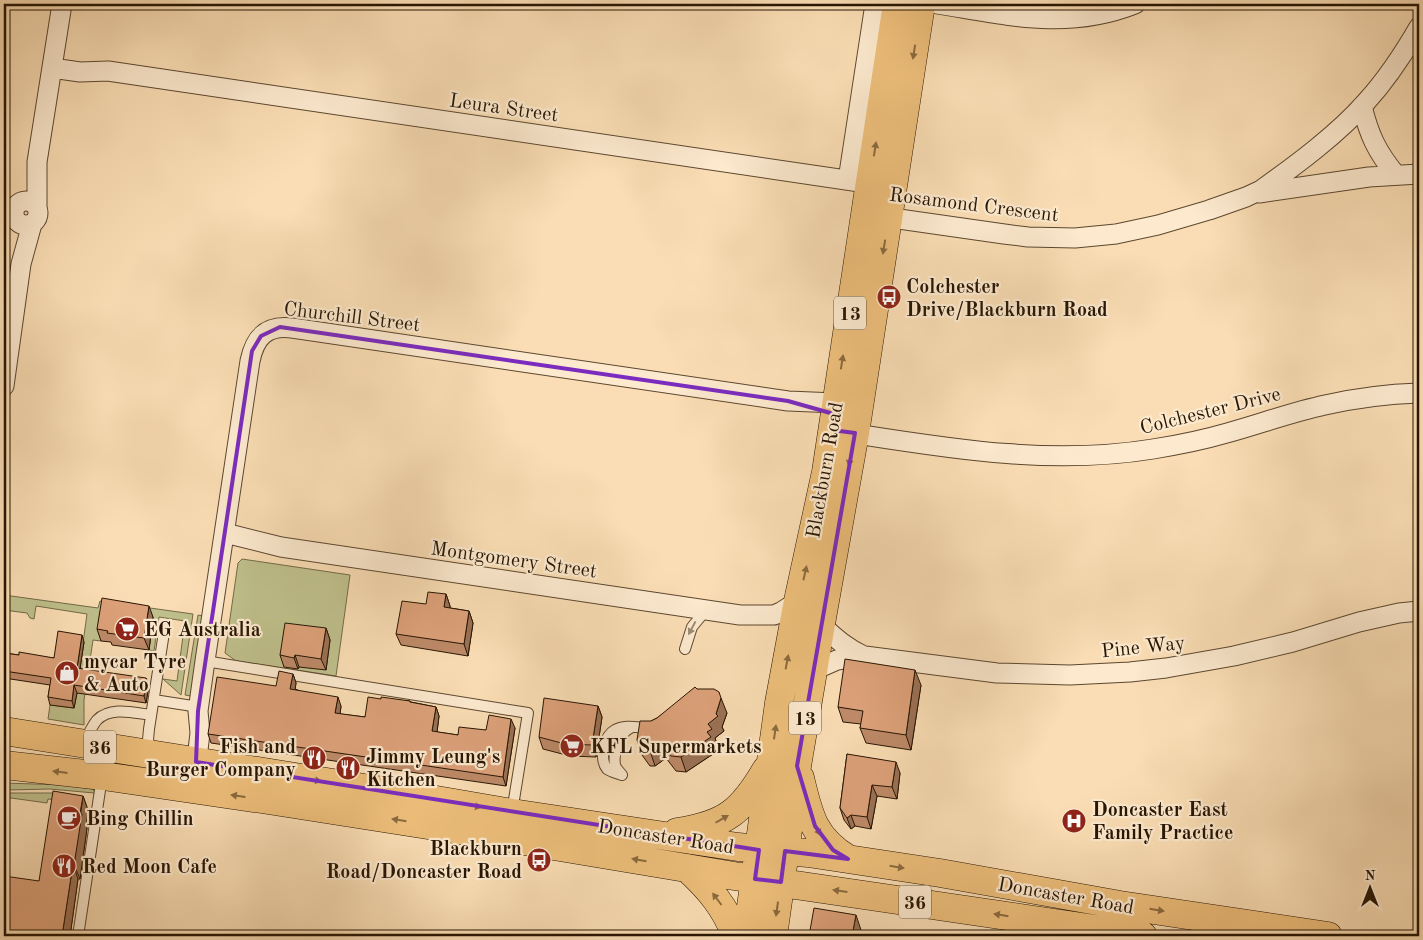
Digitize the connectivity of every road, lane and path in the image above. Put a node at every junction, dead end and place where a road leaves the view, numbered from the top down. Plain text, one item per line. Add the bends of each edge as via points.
1 (62, 4) edge
2 (875, 4) edge
3 (897, 4) edge
4 (921, 4) edge
5 (938, 4) edge
6 (1135, 4) edge
7 (1419, 27) edge
8 (53, 63) junction
9 (1362, 106) junction
10 (1419, 174) edge
11 (1396, 175) junction
12 (871, 184) junction
13 (1253, 194) junction
14 (18, 212) edge
15 (877, 215) junction
16 (4, 386) edge
17 (1419, 393) edge
18 (843, 418) junction
19 (224, 539) junction
20 (706, 610) junction
21 (1419, 611) edge
22 (809, 614) junction
23 (165, 626) dead end
24 (685, 649) dead end
25 (866, 656) junction
26 (205, 661) junction
27 (814, 670) junction
28 (154, 700) junction
29 (199, 709) junction
30 (151, 715) junction
31 (661, 724) edge
32 (4, 731) edge
33 (89, 733) junction
34 (154, 756) junction
35 (191, 761) junction
36 (784, 764) junction
37 (4, 765) edge
38 (622, 775) dead end
39 (103, 776) junction
40 (187, 788) junction
41 (512, 813) junction
42 (659, 835) junction
43 (772, 850) junction
44 (848, 859) junction
45 (687, 868) junction
46 (768, 880) junction
47 (1048, 929) edge
48 (78, 936) edge
49 (736, 936) edge
50 (747, 936) edge
51 (773, 936) edge
52 (1143, 936) edge
53 (1328, 936) edge

1 - 8 street
2 - 12 street
12 -> 3 main road, Blackburn Road / 13
4 -> 12 main road, Blackburn Road / 13
5 - 6 street via 1057,20 1107,14
7 - 9 street, Rosamond Crescent via 1393,68
8 - 12 street, Leura Street via 80,72 108,71
8 - 14 street via 37,162
9 - 11 street via 1374,145
9 - 13 street, Rosamond Crescent via 1327,139
10 - 11 street
11 - 13 street
12 - 15 main road, Blackburn Road / 13
13 - 15 street, Rosamond Crescent via 1166,223 1090,237 1028,237
14 - 16 street via 21,264
15 - 18 main road, Blackburn Road / 13
17 - 18 street, Colchester Drive via 1334,403 1205,439 1153,449 1070,457 1010,455
18 - 19 street, Churchill Street via 788,401 275,328 261,336 252,351
18 - 22 main road, Blackburn Road / 13
19 - 20 street, Montgomery Street
19 - 26 street, Churchill Street
20 - 22 street, Montgomery Street via 780,626
20 -> 24 lane via 692,627
21 - 25 street, Pine Way via 1359,622 1234,656 1130,672 1070,675 997,673
22 - 25 street, Pine Way via 845,647
22 - 27 main road, Blackburn Road / 13
36 -> 22 main road, Blackburn Road / 13 via 779,704
23 - 28 lane
25 - 27 street, Pine Way via 837,660
26 - 29 street, Churchill Street
26 - 41 lane via 528,713
27 - 36 main road, Blackburn Road / 13
28 - 29 lane
28 - 30 lane
29 - 35 street, Churchill Street via 200,734
30 - 33 lane via 106,714
30 - 34 lane via 148,740
31 - 38 lane via 655,729 633,727 620,737 615,767
32 - 33 main road, Doncaster Road / 36
33 - 34 main road, Doncaster Road / 36
34 - 35 main road, Doncaster Road / 36
35 - 40 street, Churchill Street
35 -> 41 main road, Doncaster Road / 36
42 -> 36 main road via 696,829 725,819
36 - 43 main road, Blackburn Road / 13
36 -> 44 main road via 822,838
39 -> 37 main road, Doncaster Road / 36
39 - 40 main road, Doncaster Road / 36
39 - 48 lane
45 -> 40 main road, Doncaster Road / 36
41 - 42 main road, Doncaster Road / 36
42 - 43 main road, Doncaster Road / 36
43 - 44 main road, Doncaster Road / 36
43 - 46 main road, Blackburn Road / 13
44 -> 53 main road, Doncaster Road / 36
45 - 46 main road, Doncaster Road / 36
49 -> 45 main road via 730,918 720,904 707,886
47 -> 46 main road, Doncaster Road / 36
46 - 50 main road, Blackburn Road / 13
46 -> 51 main road, Blackburn Road / 13
47 - 52 main road, Doncaster Road / 36

